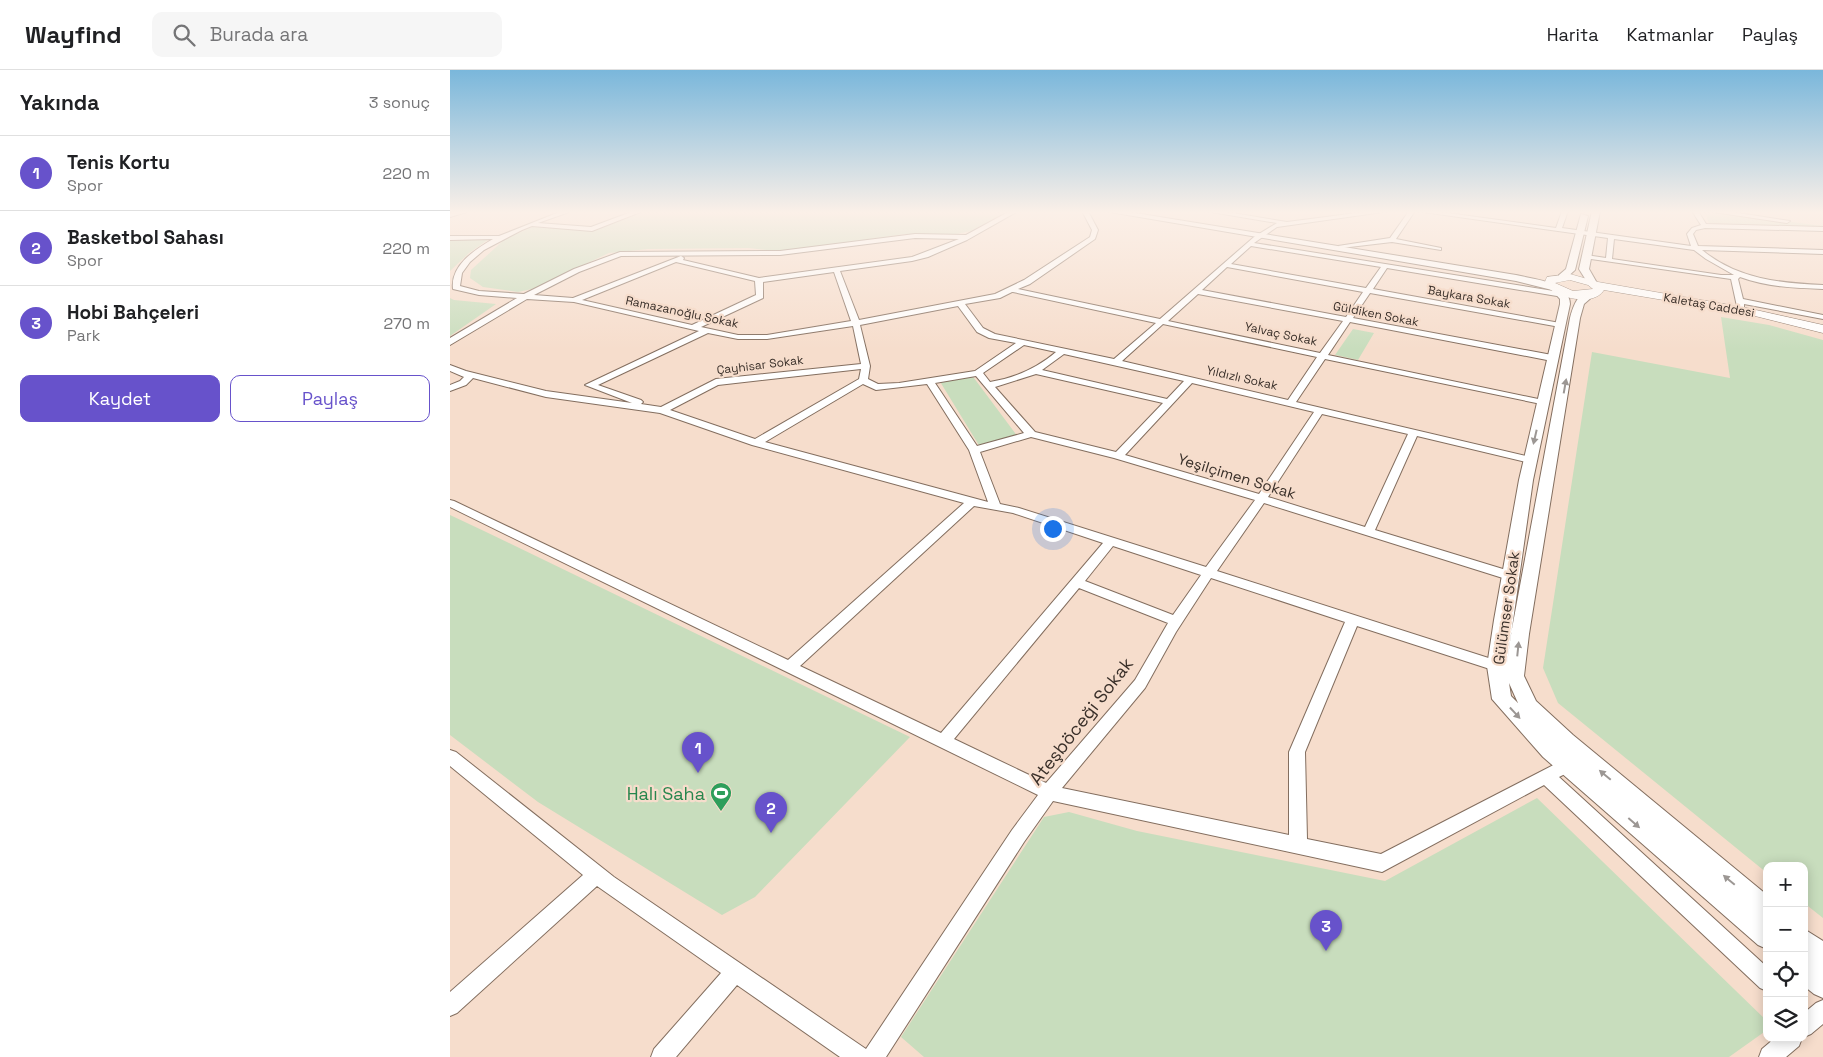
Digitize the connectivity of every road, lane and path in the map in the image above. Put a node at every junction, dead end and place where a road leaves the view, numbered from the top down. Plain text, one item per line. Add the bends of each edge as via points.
1 (472, 257) edge
2 (611, 257) edge
3 (683, 257) edge
4 (916, 257) edge
5 (1064, 257) edge
6 (1236, 257) edge
7 (1330, 257) edge
8 (1391, 257) edge
9 (1411, 257) edge
10 (1573, 257) edge
11 (1586, 257) joint
12 (1707, 257) edge
13 (675, 260) junction
14 (1609, 260) joint
15 (1226, 266) junction
16 (1385, 266) junction
17 (836, 269) junction
18 (1737, 277) junction
19 (759, 280) junction
20 (1558, 285) junction
21 (1823, 287) edge
22 (1593, 289) junction
23 (1013, 290) junction
24 (1196, 291) junction
25 (1368, 291) junction
26 (524, 297) junction
27 (574, 300) junction
28 (961, 304) junction
29 (1740, 306) junction
30 (1823, 317) edge
31 (1161, 322) junction
32 (1346, 322) junction
33 (856, 323) junction
34 (1560, 325) junction
35 (692, 328) junction
36 (1823, 329) edge
37 (706, 331) junction
38 (1823, 334) edge
39 (450, 342) edge
40 (1022, 343) junction
41 (1062, 350) junction
42 (1323, 356) junction
43 (1116, 362) junction
44 (1552, 362) junction
45 (866, 366) junction
46 (450, 368) edge
47 (1036, 371) junction
48 (462, 373) junction
49 (978, 373) junction
50 (1191, 379) junction
51 (863, 380) junction
52 (929, 381) junction
53 (986, 385) junction
54 (450, 388) edge
55 (1170, 402) junction
56 (1290, 403) junction
57 (1543, 403) junction
58 (662, 410) junction
59 (1320, 410) junction
60 (1414, 433) junction
61 (1031, 434) junction
62 (756, 443) junction
63 (974, 450) junction
64 (1118, 456) junction
65 (1530, 460) junction
66 (1260, 498) junction
67 (972, 502) junction
68 (450, 503) edge
69 (996, 507) junction
70 (1368, 532) junction
71 (1111, 541) junction
72 (1209, 572) junction
73 (1510, 576) junction
74 (1076, 582) junction
75 (1353, 620) junction
76 (1176, 622) junction
77 (791, 666) junction
78 (1496, 666) junction
79 (943, 741) junction
80 (450, 757) edge
81 (1567, 765) junction
82 (1546, 776) junction
83 (1050, 793) junction
84 (1298, 846) junction
85 (596, 874) junction
86 (1763, 908) edge
87 (1763, 933) edge
88 (1808, 945) edge
89 (1823, 958) edge
90 (736, 971) junction
91 (1808, 972) edge
92 (1763, 977) edge
93 (1823, 985) edge
94 (450, 1006) edge
95 (1787, 1042) edge
96 (662, 1057) edge
97 (860, 1057) edge
98 (873, 1057) edge
99 (1770, 1057) edge

1 - 26 street, Ramazanoğlu Sokak via 456,273 456,287 479,293
2 - 26 street
3 - 13 street
4 - 17 street
5 - 23 street, Ramazanoğlu Sokak
6 - 15 street
7 - 16 street
8 - 20 street
9 - 20 street via 1512,273
10 - 20 street via 1570,270
11 - 14 street
11 - 22 street via 1584,272
12 - 18 street
13 - 19 street
13 - 27 street
14 - 18 street
15 - 24 street
15 - 25 street, Baykara Sokak
16 - 20 street
16 - 25 street
17 - 19 street
17 - 33 street
18 - 21 street via 1775,284
18 - 29 street
19 - 35 street via 760,296
20 - 22 main road
20 - 22 main road via 1573,294
20 - 34 street, Gülümser Sokak via 1565,298
22 - 29 main road, Kaletaş Caddesi
22 - 38 main road, Kaletaş Caddesi via 1744,314
86 -> 22 street via 1566,741 1529,706 1515,676 1575,318 1579,303
23 - 28 street, Ramazanoğlu Sokak
23 - 31 street, Yalvaç Sokak
24 - 31 street
24 - 32 street, Güldiken Sokak
25 - 32 street
25 - 34 street, Baykara Sokak
26 - 27 street, Ramazanoğlu Sokak
26 - 39 street
27 - 35 street, Ramazanoğlu Sokak
28 - 33 street, Ramazanoğlu Sokak
28 - 40 street, Yıldızlı Sokak via 985,334
29 - 30 street
29 - 36 main road, Kaletaş Caddesi
31 - 42 street, Yalvaç Sokak
31 - 43 street
32 - 42 street
32 - 44 street, Güldiken Sokak
33 - 37 street, Ramazanoğlu Sokak via 767,337 738,337
33 - 45 street
34 - 44 street, Gülümser Sokak
35 - 37 street, Ramazanoğlu Sokak
37 - 58 street via 590,385
40 - 41 street, Yıldızlı Sokak
40 - 49 street
41 - 43 street, Yıldızlı Sokak
41 - 47 street
42 - 56 street
42 - 57 street, Yalvaç Sokak
43 - 50 street, Yıldızlı Sokak
44 - 57 street, Gülümser Sokak
45 - 51 street
45 - 58 street, Çayhisar Sokak via 716,382
46 - 48 street
47 - 53 street via 1013,381
47 - 55 street
48 - 54 street via 470,376 468,380
48 - 58 street via 546,394
49 - 52 street
49 - 53 street
50 - 55 street
50 - 56 street, Yıldızlı Sokak
51 - 52 street via 876,387
51 - 62 street
52 - 63 street
53 - 61 street
55 - 64 street
56 - 59 street, Yıldızlı Sokak
57 -> 65 street, Gülümser Sokak
58 - 62 street
59 - 60 street, Yıldızlı Sokak
59 - 66 street, Ateşböceği Sokak
60 - 65 street, Yıldızlı Sokak
60 - 70 street
61 - 63 street
61 - 64 street, Yeşilçimen Sokak
62 - 67 street
63 - 69 street
64 - 66 street, Yeşilçimen Sokak
65 - 73 street, Gülümser Sokak
66 - 70 street, Yeşilçimen Sokak
66 - 72 street, Ateşböceği Sokak via 1241,530
67 - 69 street
67 - 77 street
68 - 77 street
69 - 71 street
70 - 73 street, Yeşilçimen Sokak
71 - 72 street
71 - 74 street
72 - 75 street
72 - 76 street, Ateşböceği Sokak
73 - 78 street, Gülümser Sokak
74 - 76 street
74 - 79 street
75 - 78 street
75 - 84 street via 1297,752
76 - 83 street, Ateşböceği Sokak via 1140,684
77 - 79 street
78 -> 81 street, Gülümser Sokak via 1502,699
79 - 83 street
80 - 85 street
81 - 82 street
81 -> 87 street, Gülümser Sokak
82 - 84 street via 1382,864
82 - 92 street
83 - 84 street
83 - 98 street, Ateşböceği Sokak via 1018,836
85 - 90 street
85 - 94 street
88 - 89 street
90 - 96 street
90 - 97 street
91 - 93 street
95 - 99 street

